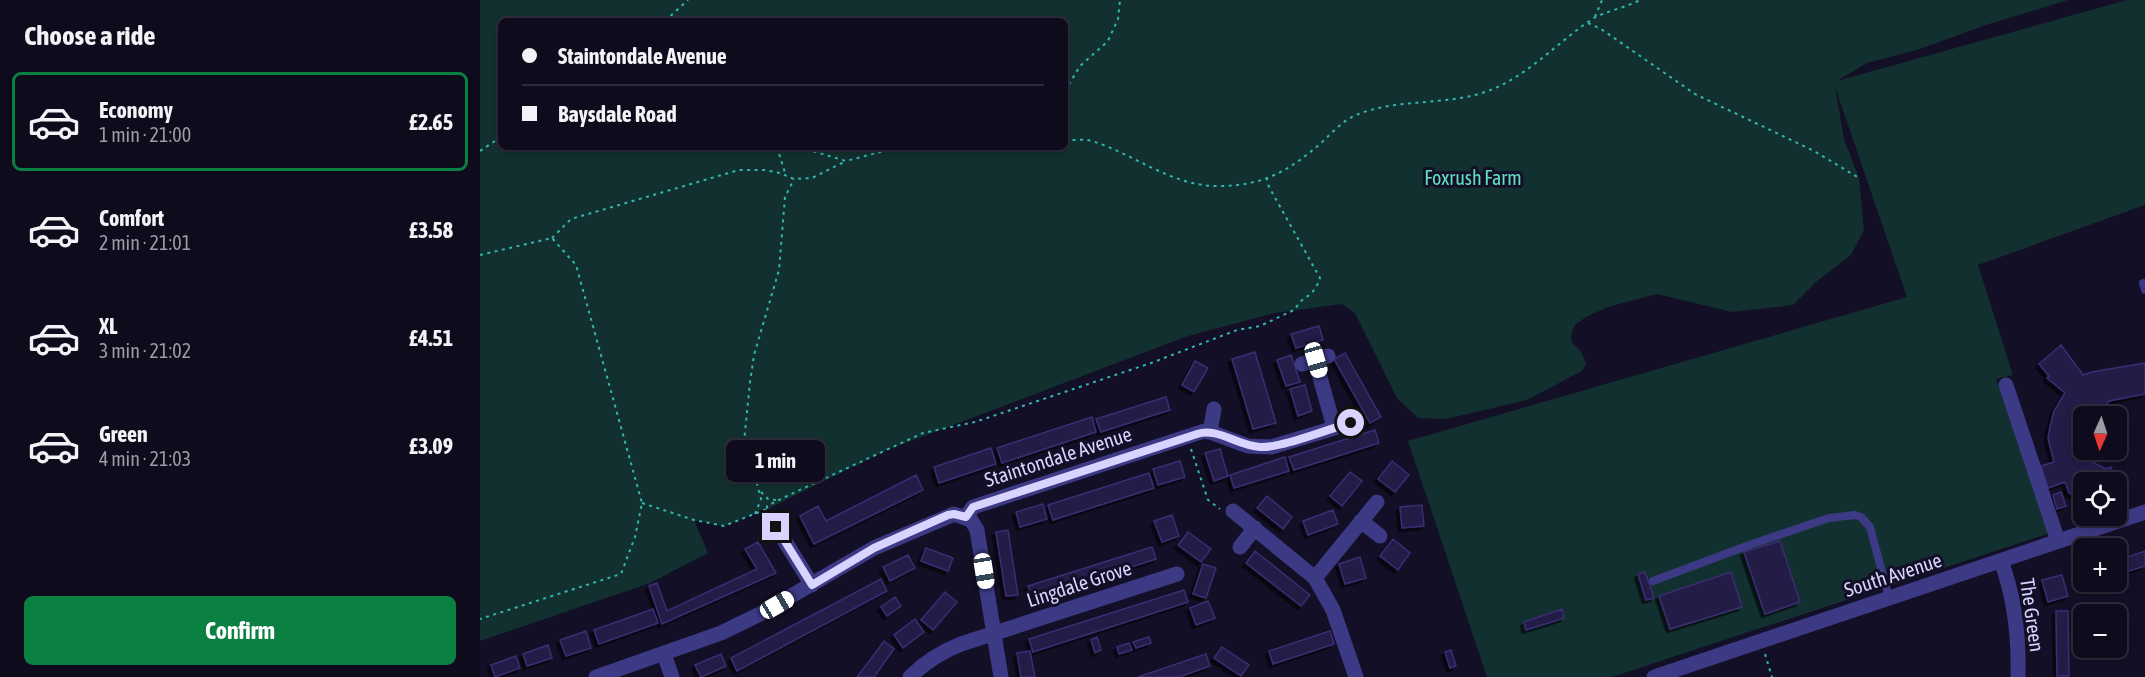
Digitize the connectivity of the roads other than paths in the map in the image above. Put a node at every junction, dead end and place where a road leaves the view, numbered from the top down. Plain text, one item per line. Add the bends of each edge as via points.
1 (1315, 360) dead end
2 (2006, 385) dead end
3 (1214, 410) dead end
4 (1351, 423) dead end
5 (1334, 427) junction
6 (1210, 432) junction
7 (1377, 502) dead end
8 (1233, 510) road end
9 (2145, 512) edge
10 (966, 517) junction
11 (1361, 521) junction
12 (776, 527) road end
13 (1255, 528) junction
14 (1380, 536) dead end
15 (2058, 541) junction
16 (1240, 547) dead end
17 (2001, 561) junction
18 (1177, 574) dead end
19 (1315, 578) junction
20 (1653, 580) dead end
21 (812, 585) junction
22 (1889, 598) junction
23 (994, 634) junction
24 (664, 654) junction
25 (596, 677) edge
26 (672, 677) edge
27 (910, 677) edge
28 (1001, 677) edge
29 (1356, 677) edge
30 (1654, 677) edge
31 (2018, 677) edge

1 - 5 street
2 - 15 street
3 - 6 street
4 - 5 street
5 - 6 street via 1271,447 1248,446
6 - 10 street, Staintondale Avenue via 973,507
7 - 11 street
8 - 13 street
9 - 15 street, South Avenue
10 - 21 street, Staintondale Avenue via 954,514 937,519 874,548
10 - 23 street via 977,530
11 - 14 street
11 - 19 street
12 - 21 street
13 - 16 street
13 - 19 street
15 - 17 street, South Avenue
17 - 22 street, South Avenue
17 - 31 street, The Green via 2016,619
18 - 23 street, Lingdale Grove
19 - 29 street via 1333,610
20 - 22 lane via 1829,518 1855,515 1870,527
21 - 24 street, Staintondale Avenue via 741,624
22 - 30 street, South Avenue
23 - 27 street, Lingdale Grove via 944,651
23 - 28 street
24 - 25 street, Staintondale Avenue
24 - 26 street

